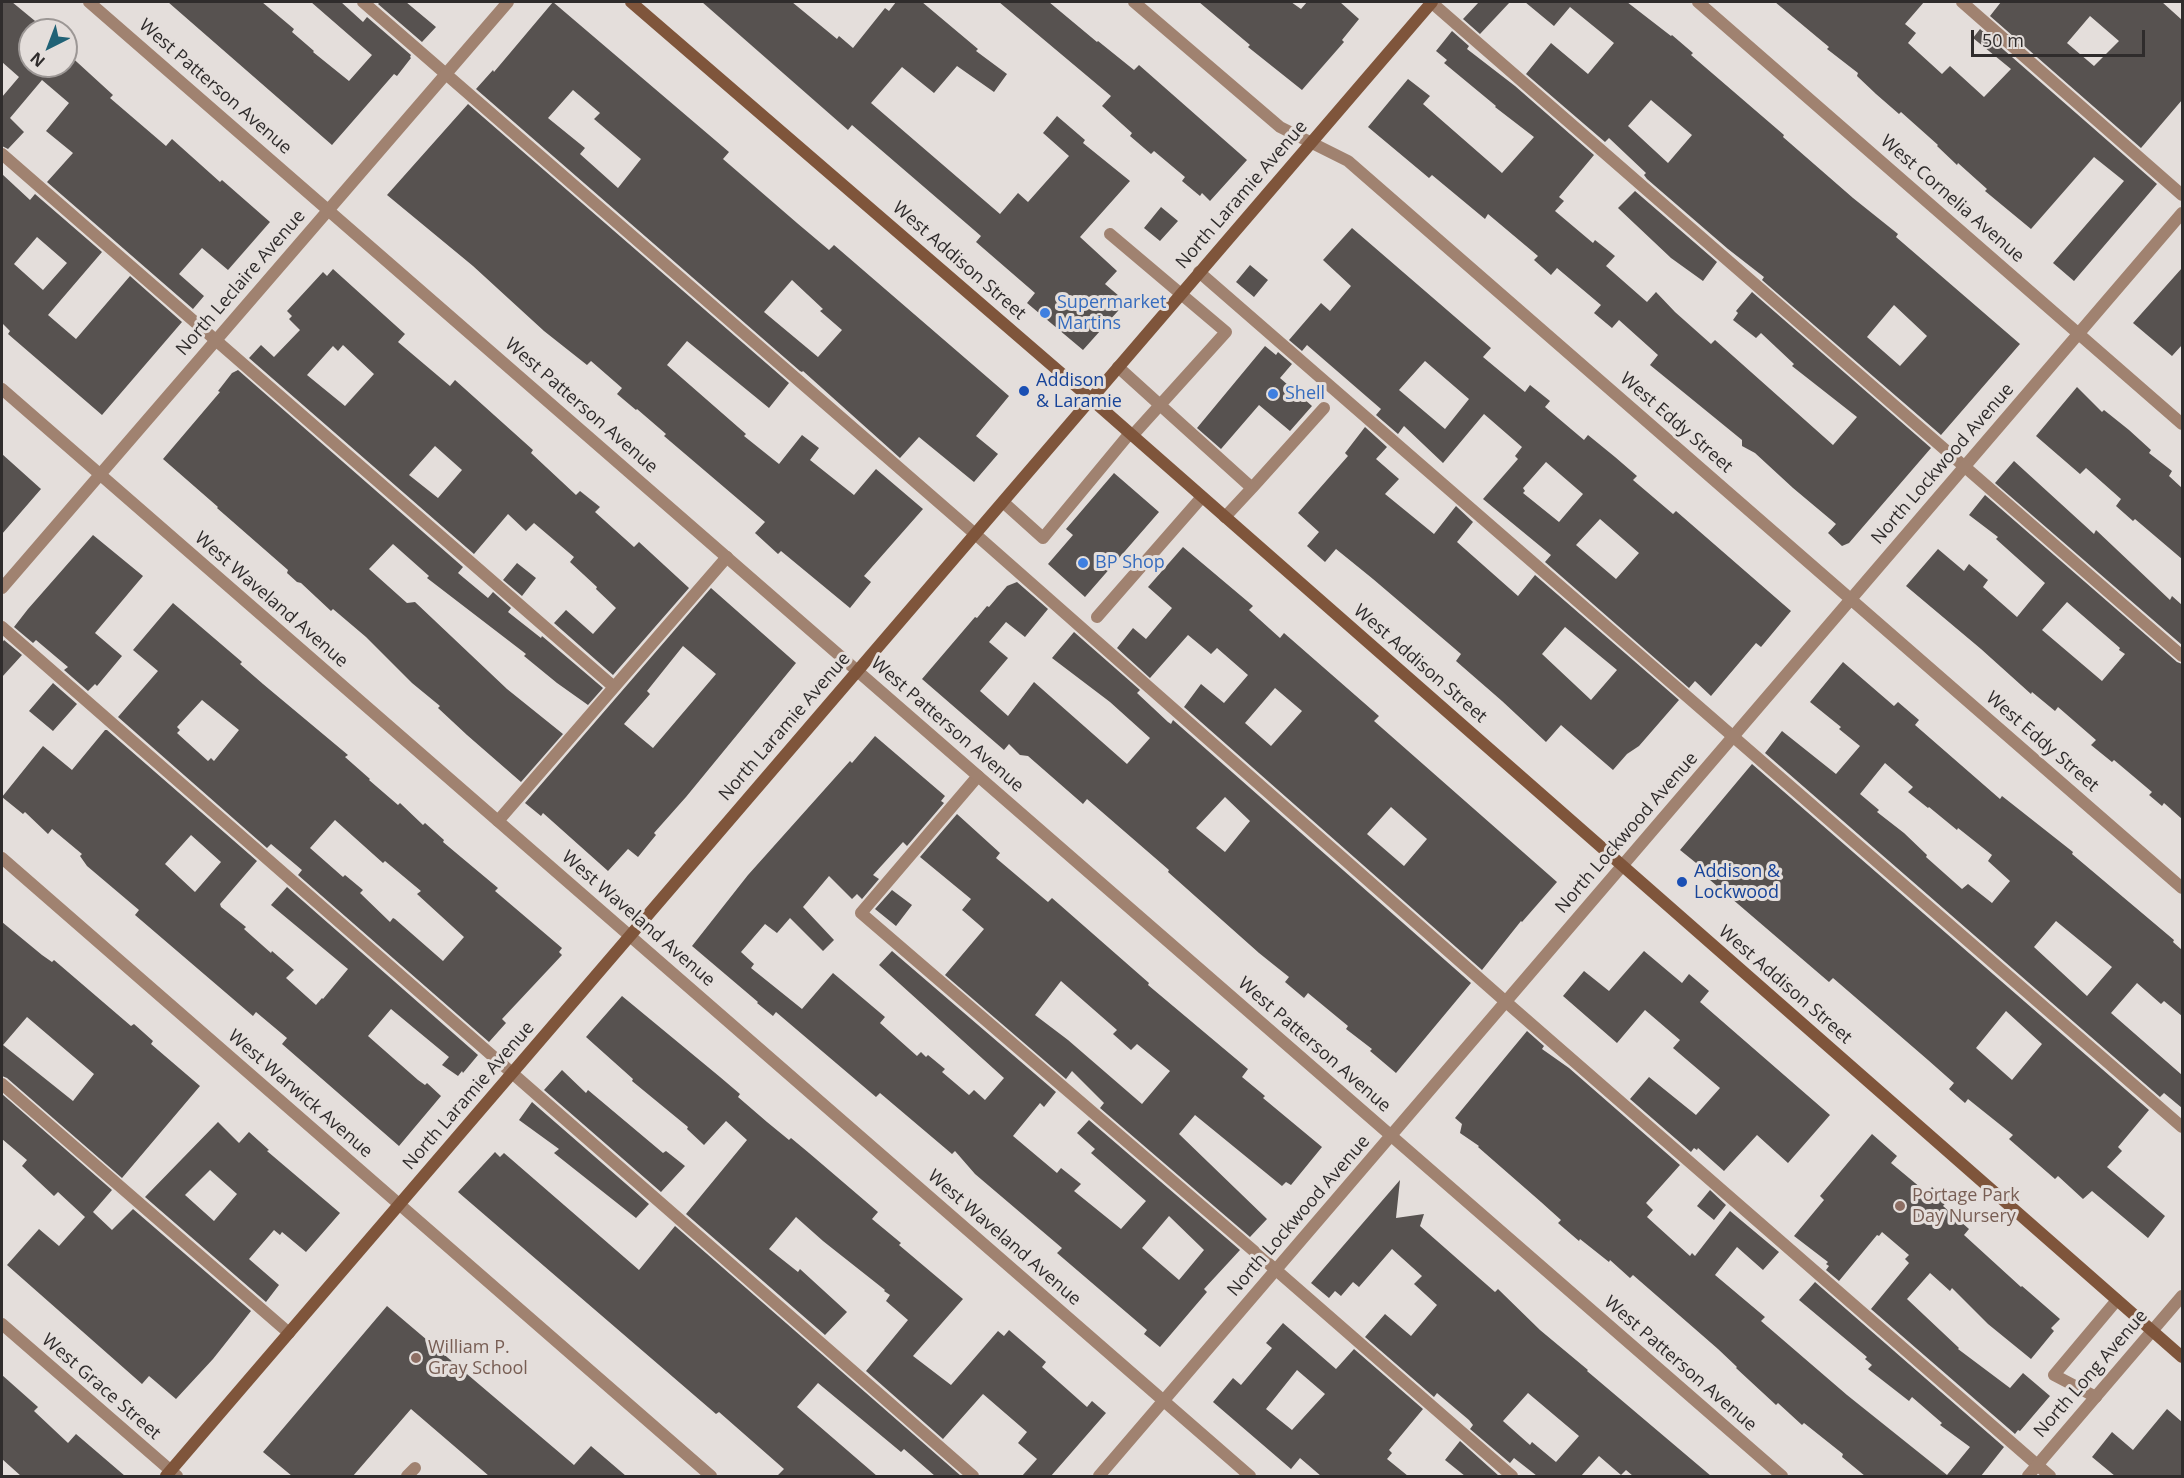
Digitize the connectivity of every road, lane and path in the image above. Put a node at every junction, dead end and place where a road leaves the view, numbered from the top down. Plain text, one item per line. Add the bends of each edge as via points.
1 (89, 2) edge
2 (363, 2) edge
3 (508, 2) edge
4 (631, 2) edge
5 (1134, 2) edge
6 (1431, 2) edge
7 (1698, 2) edge
8 (1962, 2) edge
9 (446, 74) junction
10 (1311, 143) junction
11 (2, 154) edge
12 (2182, 195) edge
13 (328, 210) junction
14 (2182, 213) edge
15 (1110, 234) dead end
16 (1199, 272) junction
17 (1182, 293) junction
18 (2079, 334) junction
19 (216, 341) junction
20 (1118, 367) junction
21 (2, 389) edge
22 (1091, 399) junction
23 (1160, 405) junction
24 (1324, 408) dead end
25 (2182, 424) edge
26 (1131, 434) junction
27 (1965, 467) junction
28 (100, 475) junction
29 (1252, 488) junction
30 (1202, 497) junction
31 (1003, 502) junction
32 (1226, 517) junction
33 (974, 533) junction
34 (727, 558) junction
35 (2, 588) edge
36 (1851, 600) junction
37 (1096, 617) dead end
38 (2, 627) edge
39 (2182, 656) edge
40 (857, 671) junction
41 (614, 687) junction
42 (1733, 736) junction
43 (978, 776) junction
44 (498, 821) junction
45 (2, 858) edge
46 (1622, 866) junction
47 (2182, 888) edge
48 (630, 936) junction
49 (1506, 1002) junction
50 (512, 1073) junction
51 (2, 1084) edge
52 (2182, 1127) edge
53 (1391, 1136) junction
54 (399, 1205) junction
55 (1276, 1270) junction
56 (2182, 1296) edge
57 (2117, 1300) junction
58 (2, 1324) edge
59 (2153, 1331) junction
60 (289, 1333) junction
61 (2182, 1357) edge
62 (2096, 1397) junction
63 (1163, 1401) junction
64 (2037, 1465) junction
65 (171, 1475) edge
66 (711, 1476) edge
67 (973, 1476) edge
68 (1099, 1476) edge
69 (1250, 1476) edge
70 (1512, 1476) edge
71 (1782, 1476) edge
72 (2028, 1476) edge
73 (2050, 1476) edge

1 - 13 street, West Patterson Avenue
2 - 9 street
3 - 9 street, North Leclaire Avenue
4 - 22 street, West Addison Street
5 - 10 street, West Eddy Street via 1280,127
6 - 10 street, North Laramie Avenue
6 - 27 street
7 - 18 street, West Cornelia Avenue
8 - 12 street
9 - 13 street, North Leclaire Avenue
9 - 33 street
10 - 16 street, North Laramie Avenue
10 - 36 street, West Eddy Street via 1348,161
11 - 19 street
13 - 19 street, North Leclaire Avenue
13 - 34 street, West Patterson Avenue
14 - 18 street, North Lockwood Avenue
15 - 17 street
16 - 17 street, North Laramie Avenue
16 - 42 street
17 - 20 street, North Laramie Avenue
17 - 23 street via 1226,333
18 - 25 street, West Cornelia Avenue
18 - 27 street, North Lockwood Avenue
19 - 28 street, North Leclaire Avenue
19 - 41 street
20 - 22 street, North Laramie Avenue
20 - 23 street
21 - 28 street, West Waveland Avenue
22 - 26 street, West Addison Street
22 - 31 street, North Laramie Avenue
23 - 26 street
23 - 29 street
24 - 29 street
26 - 30 street, West Addison Street
26 - 31 street via 1043,538
27 - 36 street, North Lockwood Avenue
27 - 39 street
28 - 35 street, North Leclaire Avenue
28 - 44 street, West Waveland Avenue
29 - 32 street
30 - 32 street, West Addison Street
30 - 37 street
31 - 33 street, North Laramie Avenue
32 - 46 street, West Addison Street
33 - 40 street, North Laramie Avenue
33 - 49 street
34 - 40 street, West Patterson Avenue
34 - 41 street
36 - 42 street, North Lockwood Avenue
36 - 47 street, West Eddy Street
38 - 50 street
40 - 43 street, West Patterson Avenue
40 - 48 street, North Laramie Avenue
41 - 44 street
42 - 46 street, North Lockwood Avenue
42 - 52 street
43 - 53 street, West Patterson Avenue
43 - 55 street via 861,914
44 - 48 street, West Waveland Avenue
45 - 54 street, West Warwick Avenue
46 - 49 street, North Lockwood Avenue
46 - 57 street, West Addison Street
48 - 50 street, North Laramie Avenue
48 - 63 street, West Waveland Avenue
49 - 53 street, North Lockwood Avenue
49 - 64 street
50 - 54 street, North Laramie Avenue
50 - 67 street
51 - 60 street
53 - 55 street, North Lockwood Avenue
53 - 71 street, West Patterson Avenue
54 - 60 street, North Laramie Avenue
54 - 66 street, West Warwick Avenue
55 - 63 street, North Lockwood Avenue
55 - 70 street
56 - 59 street, North Long Avenue
57 - 59 street, West Addison Street
57 - 62 street via 2054,1375
58 - 65 street, West Grace Street
59 - 61 street, West Addison Street
59 - 62 street, North Long Avenue
60 - 65 street, North Laramie Avenue
62 - 64 street, North Long Avenue
63 - 68 street, North Lockwood Avenue
63 - 69 street, West Waveland Avenue
64 - 72 street, North Long Avenue
64 - 73 street

